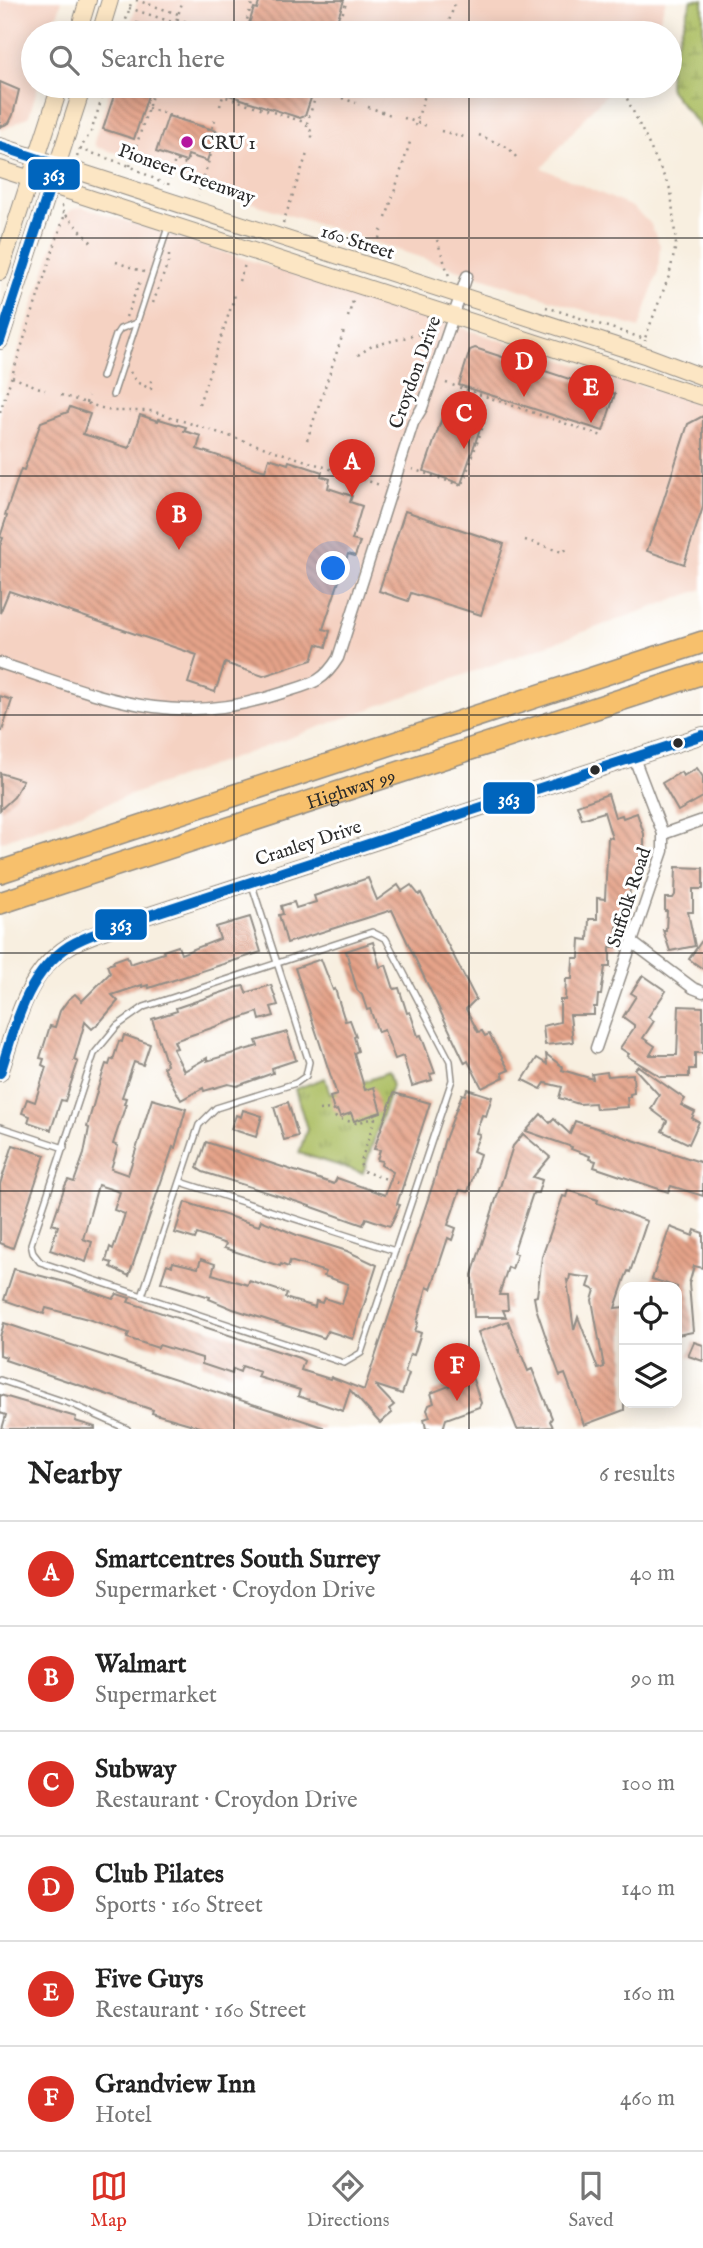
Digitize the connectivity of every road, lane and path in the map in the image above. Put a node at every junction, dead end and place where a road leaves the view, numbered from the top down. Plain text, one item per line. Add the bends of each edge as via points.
1 (88, 0) edge
2 (110, 0) edge
3 (134, 0) edge
4 (183, 0) edge
5 (253, 0) edge
6 (347, 0) edge
7 (456, 0) edge
8 (130, 8) junction
9 (177, 19) junction
10 (82, 21) edge
11 (104, 21) edge
12 (126, 21) edge
13 (184, 21) edge
14 (247, 21) edge
15 (340, 21) edge
16 (449, 21) edge
17 (57, 98) edge
18 (79, 98) edge
19 (102, 98) edge
20 (151, 98) edge
21 (222, 98) edge
22 (229, 98) edge
23 (315, 98) edge
24 (342, 98) dead end
25 (424, 98) edge
26 (627, 98) edge
27 (356, 103) dead end
28 (220, 106) dead end
29 (368, 107) dead end
30 (148, 108) junction
31 (391, 114) dead end
32 (404, 118) dead end
33 (215, 120) dead end
34 (307, 123) junction
35 (416, 124) junction
36 (430, 127) dead end
37 (212, 128) junction
38 (441, 131) dead end
39 (479, 135) dead end
40 (464, 137) dead end
41 (312, 139) dead end
42 (411, 139) dead end
43 (0, 146) edge
44 (308, 151) dead end
45 (189, 155) dead end
46 (516, 156) dead end
47 (37, 158) junction
48 (57, 165) junction
49 (130, 166) junction
50 (0, 169) edge
51 (30, 179) junction
52 (168, 185) junction
53 (50, 186) junction
54 (178, 188) dead end
55 (198, 195) dead end
56 (61, 210) dead end
57 (65, 214) junction
58 (386, 218) dead end
59 (284, 223) dead end
60 (169, 224) junction
61 (382, 228) dead end
62 (437, 240) dead end
63 (92, 243) dead end
64 (171, 248) dead end
65 (375, 252) dead end
66 (116, 262) dead end
67 (246, 262) dead end
68 (148, 264) dead end
69 (0, 272) edge
70 (144, 272) junction
71 (449, 276) dead end
72 (467, 276) dead end
73 (239, 281) dead end
74 (235, 295) dead end
75 (460, 296) junction
76 (354, 298) dead end
77 (149, 310) dead end
78 (453, 316) junction
79 (348, 317) dead end
80 (118, 323) dead end
81 (136, 323) junction
82 (344, 331) dead end
83 (431, 331) dead end
84 (645, 339) dead end
85 (0, 341) edge
86 (358, 355) dead end
87 (129, 371) dead end
88 (151, 376) dead end
89 (12, 377) junction
90 (102, 377) dead end
91 (703, 377) edge
92 (446, 383) dead end
93 (45, 390) dead end
94 (61, 395) dead end
95 (113, 395) dead end
96 (88, 396) dead end
97 (703, 397) edge
98 (86, 403) junction
99 (199, 404) dead end
100 (438, 408) dead end
101 (0, 412) edge
102 (605, 437) dead end
103 (307, 440) dead end
104 (412, 469) dead end
105 (380, 485) dead end
106 (525, 540) dead end
107 (567, 549) dead end
108 (703, 642) edge
109 (0, 663) edge
110 (703, 673) edge
111 (703, 734) edge
112 (634, 758) junction
113 (703, 820) edge
114 (663, 834) junction
115 (0, 872) edge
116 (251, 883) junction
117 (0, 902) edge
118 (633, 943) junction
119 (276, 963) junction
120 (703, 992) edge
121 (596, 1048) dead end
122 (0, 1073) edge
123 (319, 1110) dead end
124 (0, 1127) edge
125 (64, 1148) junction
126 (181, 1182) junction
127 (408, 1186) dead end
128 (395, 1251) junction
129 (142, 1296) junction
130 (0, 1380) edge
131 (127, 1429) edge

1 - 10 street
2 - 11 street
3 - 8 path
3 - 9 path
4 - 9 path
5 - 14 path
6 - 15 path
7 - 16 path
8 - 9 path
8 - 12 path
9 - 13 path
17 - 47 street
18 - 48 street
19 - 49 path, Pioneer Greenway via 80,149
20 - 30 path
21 - 28 path
22 - 34 path
23 - 34 path
24 - 27 path
25 - 35 path
26 - 84 path via 671,191 676,245
29 - 31 path
30 - 37 path
30 - 49 path
32 - 35 path
33 - 37 path
34 - 41 path
35 - 36 path
37 - 55 path via 218,132
38 - 40 path
39 - 46 path via 509,148
42 - 58 path
43 - 47 street, 160 Street
44 - 59 path
45 - 52 path via 186,164 176,160
47 - 48 street, 160 Street
47 - 51 street
48 - 53 street
48 - 75 street, 160 Street
49 - 52 path, Pioneer Greenway
50 - 51 street
51 - 53 street
51 - 69 street
52 - 54 path, Pioneer Greenway
53 - 60 street
53 - 85 street
56 - 57 path
57 - 63 path
57 - 89 path
60 - 78 street
60 - 81 lane
61 - 65 path
62 - 71 path
64 - 77 path
66 - 70 path
67 - 73 path
68 - 70 path
70 - 80 path via 128,314
72 - 75 street, Croydon Drive
74 - 99 path
75 - 78 street, Croydon Drive
75 - 91 street, 160 Street
76 - 79 path
78 - 97 street
78 - 109 street, Croydon Drive via 413,423 338,657 328,675 227,708 188,710 115,701
81 - 90 lane via 116,335
81 - 95 lane
82 - 103 path
83 - 86 path via 372,346
87 - 88 path via 136,382 151,389
89 - 93 path
89 - 101 path
92 - 102 path
94 - 98 path
96 - 98 path
98 - 105 path via 111,411 152,411
100 - 104 path via 484,422 463,486
106 - 107 path via 562,552
108 - 115 highway, Highway 99
110 - 117 highway, Highway 99
111 - 112 street, Cranley Drive
112 - 114 street, Suffolk Road
112 - 116 street, Cranley Drive
113 - 114 street
114 - 118 street, Suffolk Road via 663,851
116 - 119 lane
116 - 122 street, Cranley Drive via 120,925 54,956 34,979 23,1002
118 - 120 street
118 - 121 street, Suffolk Road
119 - 125 lane via 144,1007 117,1026 94,1054
119 - 126 lane via 309,1062 306,1076 216,1108 200,1125
119 - 128 lane via 372,932 386,939 450,1061 452,1080
123 - 127 path via 331,1109 337,1118 356,1123 375,1118 360,1164 365,1172
124 - 125 lane
125 - 129 lane via 31,1244 33,1254 40,1262
126 - 128 lane
126 - 129 lane
128 - 129 lane via 362,1353 344,1363
130 - 131 lane via 75,1405

